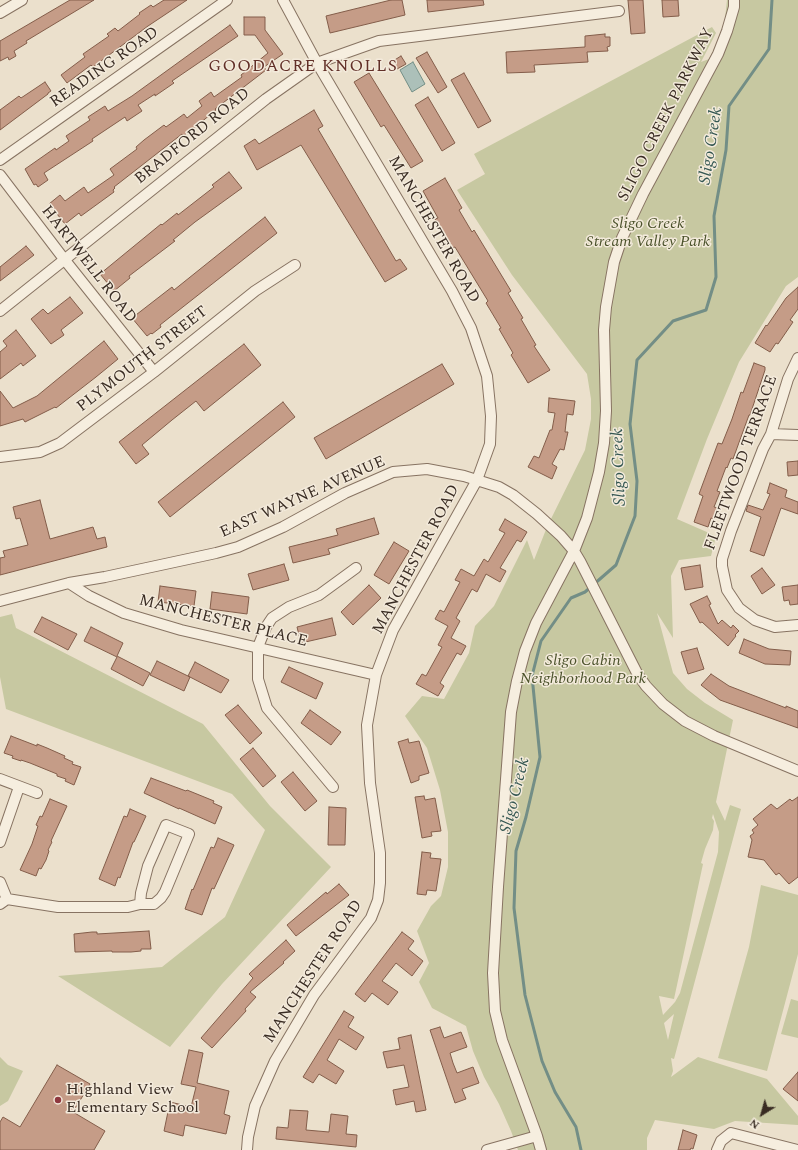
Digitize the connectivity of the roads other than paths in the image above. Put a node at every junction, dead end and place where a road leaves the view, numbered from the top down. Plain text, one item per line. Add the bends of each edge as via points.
1 (22, 0) edge
2 (227, 0) edge
3 (283, 0) edge
4 (734, 0) edge
5 (620, 11) dead end
6 (0, 13) edge
7 (316, 63) junction
8 (0, 160) edge
9 (0, 175) edge
10 (64, 259) junction
11 (295, 265) dead end
12 (0, 311) edge
13 (798, 358) edge
14 (154, 372) junction
15 (770, 434) junction
16 (798, 435) edge
17 (0, 457) edge
18 (477, 480) junction
19 (574, 551) junction
20 (356, 568) dead end
21 (69, 583) junction
22 (0, 601) edge
23 (798, 625) edge
24 (258, 648) junction
25 (376, 675) junction
26 (798, 771) edge
27 (0, 779) edge
28 (19, 787) junction
29 (333, 787) dead end
30 (37, 793) dead end
31 (0, 842) edge
32 (0, 882) edge
33 (3, 901) edge
34 (140, 904) junction
35 (537, 1136) junction
36 (247, 1150) edge
37 (487, 1150) edge
38 (541, 1150) edge
39 (717, 1150) edge
40 (798, 1150) edge

1 - 6 street
2 - 8 street, READING ROAD
3 - 7 street, MANCHESTER ROAD
4 - 19 street, SLIGO CREEK PARKWAY via 727,32 718,54 643,194 622,238 614,262 604,330 604,443 594,495
5 - 7 street, BRADFORD ROAD via 379,41
7 - 10 street, BRADFORD ROAD via 266,99
7 - 18 street, MANCHESTER ROAD via 448,284 471,328 487,376 491,416 490,444
9 - 10 street, HARTWELL ROAD
10 - 12 street, BRADFORD ROAD
10 - 14 street, HARTWELL ROAD
11 - 14 street, PLYMOUTH STREET via 255,291
13 - 15 street, FLEETWOOD TERRACE via 788,379
14 - 17 street, PLYMOUTH STREET via 60,443 40,452
15 - 16 street
15 - 23 street, FLEETWOOD TERRACE via 731,531 722,566 727,590 739,608 755,620 774,627
18 - 19 street, EAST WAYNE AVENUE via 499,488 523,503
18 - 21 street, EAST WAYNE AVENUE via 427,469 393,472 238,547
18 - 25 street, MANCHESTER ROAD via 393,630
19 - 26 street, EAST WAYNE AVENUE via 629,660 646,686 674,714 714,736
19 - 35 street, SLIGO CREEK PARKWAY via 536,623 517,681 511,712 497,903 493,973 495,1011 502,1040
20 - 24 street via 319,595 289,607 272,618
21 - 22 street, EAST WAYNE AVENUE
21 - 24 street, MANCHESTER PLACE via 124,613 181,630
24 - 25 street, MANCHESTER PLACE
24 - 29 street via 258,679 267,708
25 - 36 street, MANCHESTER ROAD via 367,725 370,783 380,852 378,900 371,918 314,995 274,1061 255,1106
27 - 28 street
28 - 30 street
28 - 31 street
32 - 33 street
33 - 34 street via 58,907 128,907
34 - 34 street via 154,904 161,898 189,834 166,825 148,866
35 - 37 street
35 - 38 street, SLIGO CREEK PARKWAY
39 - 40 street via 730,1133

